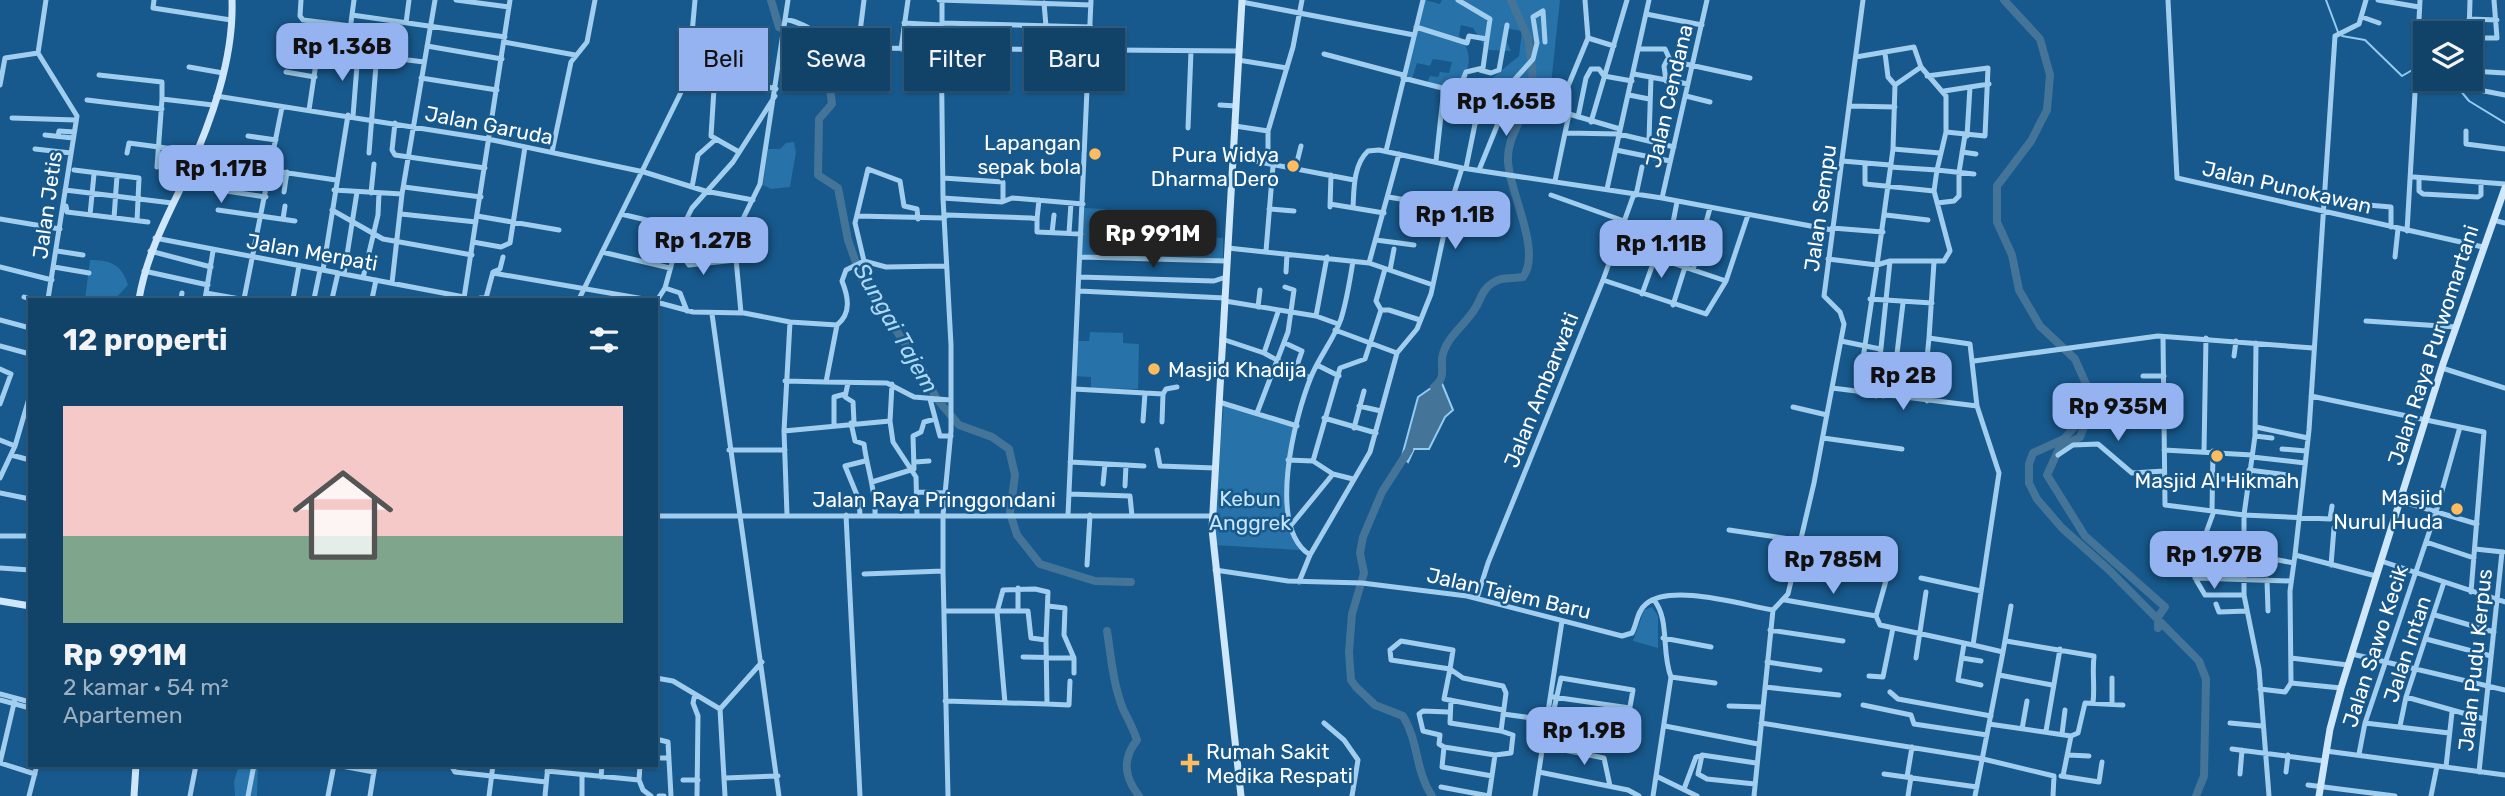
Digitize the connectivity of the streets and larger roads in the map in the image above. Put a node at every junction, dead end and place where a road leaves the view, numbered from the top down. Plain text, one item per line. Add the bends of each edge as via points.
1 (46, 0) edge
2 (154, 0) edge
3 (232, 0) edge
4 (301, 0) edge
5 (354, 0) edge
6 (409, 0) edge
7 (435, 0) edge
8 (456, 0) edge
9 (510, 0) edge
10 (595, 0) edge
11 (695, 0) edge
12 (788, 0) edge
13 (864, 0) edge
14 (908, 0) edge
15 (941, 0) edge
16 (1302, 0) edge
17 (1423, 0) edge
18 (1458, 0) edge
19 (1585, 0) edge
20 (1627, 0) edge
21 (1649, 0) edge
22 (1707, 0) edge
23 (1863, 0) edge
24 (2168, 0) edge
25 (2366, 0) edge
26 (2378, 0) edge
27 (2470, 0) edge
28 (2494, 0) edge
29 (1242, 1) edge
30 (1091, 2) edge
31 (1044, 3) junction
32 (2420, 4) edge
33 (509, 8) junction
34 (1302, 11) junction
35 (1646, 13) junction
36 (352, 15) junction
37 (2362, 17) junction
38 (2469, 19) joint
39 (231, 20) junction
40 (2497, 20) junction
41 (322, 23) junction
42 (406, 23) junction
43 (904, 23) junction
44 (2379, 23) dead end
45 (1702, 24) junction
46 (985, 25) junction
47 (1507, 25) dead end
48 (351, 26) junction
49 (430, 26) junction
50 (784, 26) junction
51 (1037, 26) joint
52 (1045, 26) junction
53 (1091, 27) joint
54 (1416, 27) junction
55 (692, 28) edge
56 (809, 28) edge
57 (860, 28) edge
58 (941, 28) edge
59 (985, 28) edge
60 (1414, 34) junction
61 (1588, 38) junction
62 (2483, 38) edge
63 (1487, 39) junction
64 (378, 40) dead end
65 (504, 40) junction
66 (1545, 42) dead end
67 (427, 46) junction
68 (1614, 46) junction
69 (890, 49) edge
70 (901, 49) junction
71 (904, 49) edge
72 (1639, 49) junction
73 (319, 50) junction
74 (346, 51) junction
75 (1125, 51) edge
76 (1191, 51) junction
77 (1239, 51) junction
78 (358, 52) junction
79 (38, 53) junction
80 (1885, 53) junction
81 (1324, 54) dead end
82 (377, 55) junction
83 (575, 55) junction
84 (1856, 57) junction
85 (502, 59) junction
86 (1238, 60) junction
87 (1670, 61) junction
88 (424, 62) junction
89 (1693, 64) junction
90 (189, 67) dead end
91 (1921, 67) junction
92 (1287, 68) junction
93 (1480, 70) junction
94 (286, 72) dead end
95 (2483, 72) edge
96 (223, 73) junction
97 (2505, 73) edge
98 (99, 75) dead end
99 (315, 76) junction
100 (1604, 76) junction
101 (1927, 76) junction
102 (1403, 77) junction
103 (1633, 77) junction
104 (1651, 77) junction
105 (421, 78) junction
106 (1750, 78) dead end
107 (1666, 81) junction
108 (1688, 84) junction
109 (0, 85) edge
110 (1895, 85) junction
111 (1989, 85) junction
112 (1507, 86) junction
113 (1444, 88) junction
114 (1970, 88) junction
115 (497, 90) junction
116 (768, 90) edge
117 (682, 91) edge
118 (714, 91) edge
119 (940, 91) edge
120 (1087, 91) edge
121 (1944, 91) junction
122 (2416, 91) edge
123 (2476, 91) edge
124 (776, 92) junction
125 (1458, 92) junction
126 (2505, 95) edge
127 (1629, 96) junction
128 (1686, 96) junction
129 (162, 99) junction
130 (87, 100) dead end
131 (214, 100) junction
132 (1649, 100) junction
133 (1710, 102) dead end
134 (1220, 105) dead end
135 (1236, 106) junction
136 (1850, 106) junction
137 (282, 107) junction
138 (1895, 107) junction
139 (162, 109) junction
140 (309, 110) junction
141 (1483, 113) junction
142 (1569, 114) junction
143 (351, 116) junction
144 (1578, 117) junction
145 (12, 118) dead end
146 (76, 118) junction
147 (372, 119) junction
148 (1591, 122) junction
149 (396, 123) junction
150 (413, 126) junction
151 (1235, 126) junction
152 (1188, 128) dead end
153 (1268, 131) junction
154 (2466, 131) dead end
155 (1620, 132) junction
156 (1946, 132) junction
157 (1566, 133) junction
158 (45, 135) dead end
159 (74, 135) junction
160 (248, 136) dead end
161 (1966, 136) junction
162 (276, 139) junction
163 (488, 139) junction
164 (715, 140) junction
165 (1649, 140) junction
166 (1301, 146) dead end
167 (1674, 146) junction
168 (525, 147) junction
169 (159, 148) junction
170 (35, 149) dead end
171 (1893, 149) junction
172 (2505, 149) edge
173 (1616, 150) junction
174 (1386, 151) junction
175 (552, 152) junction
176 (739, 152) junction
177 (1962, 152) junction
178 (71, 153) junction
179 (127, 153) dead end
180 (369, 153) dead end
181 (1940, 153) junction
182 (1976, 153) dead end
183 (1399, 154) junction
184 (195, 155) junction
185 (1233, 157) junction
186 (409, 158) junction
187 (1436, 161) junction
188 (1670, 161) junction
189 (1842, 161) junction
190 (1865, 163) junction
191 (374, 164) dead end
192 (1273, 166) junction
193 (1890, 166) junction
194 (157, 167) dead end
195 (1642, 167) dead end
196 (485, 168) junction
197 (1464, 168) junction
198 (74, 170) dead end
199 (271, 170) junction
200 (1295, 170) junction
201 (1479, 170) junction
202 (1937, 170) junction
203 (287, 172) junction
204 (644, 172) junction
205 (1959, 172) junction
206 (94, 174) junction
207 (1974, 174) dead end
208 (1331, 175) junction
209 (117, 176) junction
210 (186, 177) junction
211 (943, 178) junction
212 (336, 180) junction
213 (1354, 180) junction
214 (1555, 181) junction
215 (2481, 182) junction
216 (2505, 186) edge
217 (404, 187) junction
218 (692, 187) junction
219 (1888, 187) junction
220 (1607, 189) junction
221 (65, 190) junction
222 (334, 190) junction
223 (705, 191) junction
224 (1934, 191) junction
225 (284, 192) dead end
226 (357, 192) junction
227 (371, 192) junction
228 (379, 193) junction
229 (92, 194) junction
230 (402, 194) junction
231 (1635, 194) junction
232 (1551, 195) dead end
233 (116, 197) junction
234 (266, 197) junction
235 (481, 197) junction
236 (1388, 197) junction
237 (943, 198) junction
238 (1662, 198) junction
239 (138, 200) junction
240 (753, 200) junction
241 (1039, 200) junction
242 (1003, 201) junction
243 (1419, 202) dead end
244 (1677, 202) junction
245 (2333, 202) dead end
246 (1071, 203) junction
247 (1937, 203) junction
248 (172, 204) junction
249 (1083, 204) junction
250 (66, 206) dead end
251 (285, 206) dead end
252 (1353, 208) junction
253 (1710, 208) junction
254 (1269, 209) junction
255 (218, 210) dead end
256 (332, 210) junction
257 (1294, 211) dead end
258 (2321, 212) junction
259 (1384, 213) junction
260 (2505, 213) edge
261 (401, 214) junction
262 (621, 214) junction
263 (90, 215) junction
264 (262, 215) junction
265 (1054, 215) dead end
266 (1748, 215) junction
267 (1886, 215) junction
268 (857, 216) junction
269 (2494, 216) junction
270 (114, 218) junction
271 (944, 218) junction
272 (0, 219) edge
273 (283, 219) junction
274 (354, 219) junction
275 (477, 219) junction
276 (918, 219) junction
277 (1037, 219) junction
278 (1624, 220) junction
279 (1928, 220) dead end
280 (137, 221) junction
281 (295, 221) dead end
282 (148, 222) dead end
283 (514, 223) junction
284 (2505, 223) edge
285 (2391, 227) junction
286 (60, 229) junction
287 (1832, 229) junction
288 (2398, 229) junction
289 (559, 230) dead end
290 (2407, 230) junction
291 (373, 232) junction
292 (680, 232) junction
293 (1883, 232) junction
294 (1052, 233) junction
295 (1069, 233) junction
296 (1081, 234) junction
297 (734, 237) junction
298 (155, 238) junction
299 (1376, 240) junction
300 (398, 242) junction
301 (473, 242) junction
302 (1616, 244) junction
303 (1414, 245) dead end
304 (1228, 247) junction
305 (2483, 247) junction
306 (1394, 249) dead end
307 (57, 251) junction
308 (150, 251) junction
309 (213, 251) junction
310 (1266, 251) junction
311 (603, 252) junction
312 (1287, 254) junction
313 (83, 255) dead end
314 (472, 255) junction
315 (503, 257) dead end
316 (1080, 257) junction
317 (1327, 257) junction
318 (1652, 257) junction
319 (2395, 257) dead end
320 (252, 258) junction
321 (671, 259) junction
322 (1828, 259) junction
323 (736, 261) junction
324 (1227, 261) junction
325 (1353, 261) junction
326 (1890, 261) junction
327 (862, 262) junction
328 (1934, 262) junction
329 (1369, 263) junction
330 (1877, 265) junction
331 (299, 266) junction
332 (946, 266) junction
333 (0, 267) edge
334 (54, 267) junction
335 (211, 267) junction
336 (1685, 267) junction
337 (670, 268) junction
338 (321, 270) junction
339 (1387, 270) junction
340 (1693, 270) junction
341 (144, 271) junction
342 (1286, 272) dead end
343 (89, 273) dead end
344 (493, 273) junction
345 (341, 274) junction
346 (1079, 277) junction
347 (1226, 277) junction
348 (363, 278) junction
349 (52, 280) junction
350 (376, 280) junction
351 (1603, 280) junction
352 (1214, 281) junction
353 (1726, 281) junction
354 (393, 283) junction
355 (208, 285) junction
356 (1433, 285) junction
357 (1225, 287) junction
358 (1285, 287) dead end
359 (665, 288) junction
360 (426, 289) junction
361 (584, 289) junction
362 (1260, 290) dead end
363 (1079, 291) junction
364 (1642, 294) junction
365 (205, 296) edge
366 (48, 298) edge
367 (139, 298) edge
368 (230, 298) edge
369 (242, 298) edge
370 (293, 298) edge
371 (314, 298) edge
372 (332, 298) edge
373 (372, 298) edge
374 (425, 298) edge
375 (464, 298) edge
376 (480, 298) edge
377 (580, 298) edge
378 (638, 298) edge
379 (658, 299) edge
380 (1225, 299) junction
381 (1870, 299) junction
382 (1885, 301) junction
383 (658, 303) edge
384 (1903, 303) junction
385 (1932, 303) junction
386 (1673, 305) junction
387 (1258, 307) junction
388 (1381, 310) junction
389 (687, 311) junction
390 (1278, 312) junction
391 (741, 313) junction
392 (1292, 313) junction
393 (712, 314) junction
394 (1316, 316) junction
395 (0, 320) edge
396 (1420, 320) junction
397 (2366, 321) dead end
398 (790, 322) junction
399 (837, 326) junction
400 (28, 327) edge
401 (1337, 327) junction
402 (2456, 327) junction
403 (2163, 337) junction
404 (1929, 338) junction
405 (2206, 338) junction
406 (1222, 339) junction
407 (1841, 341) junction
408 (2236, 341) junction
409 (1285, 343) junction
410 (1371, 343) junction
411 (2256, 343) junction
412 (0, 346) edge
413 (1864, 346) junction
414 (2313, 348) junction
415 (1880, 349) junction
416 (28, 353) edge
417 (1397, 353) junction
418 (1264, 354) junction
419 (2234, 356) dead end
420 (1879, 359) junction
421 (1974, 361) junction
422 (1278, 362) junction
423 (1896, 362) junction
424 (1925, 362) junction
425 (1317, 365) junction
426 (2442, 368) junction
427 (0, 369) edge
428 (1295, 371) junction
429 (1339, 376) junction
430 (2143, 376) dead end
431 (2164, 376) junction
432 (1886, 377) dead end
433 (1310, 378) junction
434 (785, 381) junction
435 (826, 382) junction
436 (848, 383) junction
437 (892, 384) junction
438 (1177, 387) dead end
439 (1074, 388) junction
440 (1832, 388) junction
441 (2505, 388) edge
442 (1364, 391) dead end
443 (1144, 393) junction
444 (1858, 393) junction
445 (845, 394) junction
446 (1163, 394) junction
447 (1880, 396) junction
448 (2311, 396) junction
449 (931, 399) junction
450 (950, 400) junction
451 (1219, 401) junction
452 (1927, 401) junction
453 (28, 402) edge
454 (0, 404) edge
455 (1359, 405) junction
456 (1977, 406) junction
457 (1793, 407) dead end
458 (1381, 411) junction
459 (1257, 413) junction
460 (1827, 415) junction
461 (1324, 418) junction
462 (935, 419) junction
463 (890, 421) junction
464 (1143, 421) dead end
465 (2425, 421) junction
466 (1162, 422) dead end
467 (853, 423) junction
468 (834, 425) junction
469 (1297, 426) junction
470 (2256, 427) junction
471 (2460, 427) junction
472 (1354, 428) junction
473 (784, 431) junction
474 (1376, 433) junction
475 (947, 435) junction
476 (2255, 436) junction
477 (1823, 438) junction
478 (2272, 438) dead end
479 (2308, 438) junction
480 (0, 440) edge
481 (15, 446) junction
482 (1902, 449) dead end
483 (2282, 449) dead end
484 (729, 450) junction
485 (785, 450) junction
486 (1157, 450) dead end
487 (2164, 450) junction
488 (2204, 451) junction
489 (2213, 451) junction
490 (2306, 451) junction
491 (2060, 453) dead end
492 (11, 455) junction
493 (2252, 456) junction
494 (28, 459) edge
495 (1288, 460) junction
496 (865, 461) junction
497 (929, 461) dead end
498 (1313, 461) junction
499 (915, 462) junction
500 (1070, 462) junction
501 (2305, 463) junction
502 (1105, 464) junction
503 (1126, 465) junction
504 (1144, 466) dead end
505 (1215, 468) junction
506 (2249, 470) junction
507 (912, 471) junction
508 (2164, 471) junction
509 (1333, 474) junction
510 (2288, 475) dead end
511 (0, 478) edge
512 (1353, 479) junction
513 (2212, 479) junction
514 (2249, 479) junction
515 (872, 482) junction
516 (1103, 484) dead end
517 (1125, 486) dead end
518 (917, 492) junction
519 (0, 493) edge
520 (946, 493) junction
521 (1069, 494) junction
522 (28, 499) edge
523 (2400, 501) junction
524 (2332, 506) dead end
525 (2213, 511) junction
526 (2436, 512) junction
527 (740, 515) junction
528 (787, 515) junction
529 (846, 515) junction
530 (860, 515) junction
531 (875, 515) junction
532 (917, 515) junction
533 (943, 515) junction
534 (1068, 515) junction
535 (1090, 515) junction
536 (2244, 515) junction
537 (658, 516) edge
538 (1132, 516) junction
539 (1212, 516) junction
540 (2297, 517) junction
541 (1292, 524) junction
542 (2477, 524) junction
543 (2334, 528) dead end
544 (1729, 530) dead end
545 (0, 536) edge
546 (28, 536) edge
547 (2184, 540) dead end
548 (1800, 541) junction
549 (2192, 541) junction
550 (2203, 541) junction
551 (2426, 542) junction
552 (2244, 543) junction
553 (2475, 548) junction
554 (2504, 552) edge
555 (1310, 555) junction
556 (2295, 555) junction
557 (1796, 556) junction
558 (2193, 557) junction
559 (1878, 558) dead end
560 (2210, 558) dead end
561 (2474, 558) junction
562 (2381, 562) junction
563 (2294, 563) junction
564 (2270, 564) dead end
565 (1087, 565) dead end
566 (2331, 565) junction
567 (0, 568) edge
568 (2244, 569) junction
569 (28, 570) edge
570 (943, 570) junction
571 (1215, 570) junction
572 (2263, 570) dead end
573 (2415, 573) junction
574 (864, 574) dead end
575 (2376, 576) junction
576 (2195, 578) junction
577 (1920, 579) dead end
578 (2244, 579) junction
579 (2267, 580) junction
580 (2291, 581) junction
581 (1299, 582) junction
582 (2444, 582) junction
583 (1018, 588) junction
584 (1981, 591) junction
585 (1926, 592) dead end
586 (2471, 593) junction
587 (2244, 595) junction
588 (1477, 598) junction
589 (1654, 600) junction
590 (1786, 600) junction
591 (0, 601) edge
592 (2497, 601) junction
593 (2505, 603) edge
594 (2216, 604) dead end
595 (28, 606) edge
596 (1048, 606) junction
597 (2011, 606) dead end
598 (1018, 610) junction
599 (1773, 610) junction
600 (944, 611) junction
601 (2247, 611) junction
602 (2268, 611) dead end
603 (997, 612) junction
604 (2435, 614) junction
605 (1876, 616) junction
606 (1562, 621) junction
607 (1893, 628) junction
608 (1770, 630) junction
609 (2494, 632) junction
610 (1921, 635) junction
611 (1663, 638) junction
612 (2426, 639) junction
613 (1046, 640) junction
614 (1843, 641) dead end
615 (2006, 641) junction
616 (1964, 644) junction
617 (1973, 645) junction
618 (1712, 647) dead end
619 (2060, 649) junction
620 (2003, 652) junction
621 (2352, 654) junction
622 (2491, 656) junction
623 (1023, 657) dead end
624 (1046, 657) junction
625 (2291, 657) junction
626 (1074, 658) junction
627 (1916, 658) dead end
628 (1962, 658) junction
629 (2385, 660) junction
630 (762, 662) junction
631 (1767, 662) junction
632 (1981, 662) dead end
633 (2348, 665) junction
634 (2415, 668) junction
635 (1450, 669) junction
636 (1821, 670) dead end
637 (1074, 673) dead end
638 (1999, 675) junction
639 (1870, 676) dead end
640 (1671, 677) junction
641 (658, 678) edge
642 (2112, 678) dead end
643 (1070, 681) dead end
644 (1716, 683) dead end
645 (2291, 684) junction
646 (1981, 685) dead end
647 (2052, 685) junction
648 (1765, 687) junction
649 (2340, 688) junction
650 (2488, 688) junction
651 (2260, 689) junction
652 (2505, 690) edge
653 (1890, 692) dead end
654 (0, 694) edge
655 (695, 694) junction
656 (1839, 695) dead end
657 (1553, 697) junction
658 (2406, 697) junction
659 (0, 700) edge
660 (1451, 700) junction
661 (945, 701) junction
662 (1954, 701) dead end
663 (2026, 701) dead end
664 (15, 702) junction
665 (28, 702) edge
666 (1005, 702) junction
667 (2093, 703) junction
668 (1047, 704) junction
669 (2112, 704) junction
670 (1863, 705) dead end
671 (2123, 705) dead end
672 (1729, 706) dead end
673 (28, 707) edge
674 (1762, 707) junction
675 (1630, 708) junction
676 (720, 709) junction
677 (1953, 710) junction
678 (2065, 710) dead end
679 (1448, 712) junction
680 (1503, 712) junction
681 (2452, 712) junction
682 (1991, 716) junction
683 (2484, 719) junction
684 (1546, 720) junction
685 (1324, 723) dead end
686 (1760, 723) junction
687 (2230, 723) dead end
688 (2365, 723) junction
689 (1989, 724) junction
690 (0, 725) edge
691 (1665, 726) junction
692 (2262, 726) junction
693 (2400, 726) junction
694 (9, 727) junction
695 (2022, 729) junction
696 (1501, 731) junction
697 (2046, 731) junction
698 (2449, 733) junction
699 (2062, 734) junction
700 (1987, 735) junction
701 (2071, 736) junction
702 (658, 740) edge
703 (1758, 744) junction
704 (1544, 746) junction
705 (1444, 747) junction
706 (1912, 747) junction
707 (2232, 749) dead end
708 (2242, 750) junction
709 (2326, 751) junction
710 (2264, 752) junction
711 (2359, 754) junction
712 (1495, 755) junction
713 (1702, 755) junction
714 (2068, 755) junction
715 (2288, 755) junction
716 (2089, 756) dead end
717 (658, 758) edge
718 (669, 758) junction
719 (1983, 759) junction
720 (2324, 761) junction
721 (0, 762) edge
722 (2102, 762) dead end
723 (1756, 763) junction
724 (2437, 766) junction
725 (37, 767) edge
726 (135, 767) edge
727 (196, 767) edge
728 (254, 767) edge
729 (335, 767) edge
730 (452, 767) edge
731 (493, 767) edge
732 (602, 767) edge
733 (640, 767) edge
734 (2446, 767) junction
735 (374, 768) edge
736 (548, 768) edge
737 (1539, 772) junction
738 (2286, 772) dead end
739 (2479, 772) junction
740 (35, 774) junction
741 (1884, 774) dead end
742 (2240, 774) dead end
743 (583, 775) junction
744 (2505, 775) edge
745 (778, 776) junction
746 (1492, 776) junction
747 (2054, 776) junction
748 (2063, 776) junction
749 (491, 777) junction
750 (601, 777) junction
751 (1658, 777) junction
752 (1909, 777) junction
753 (725, 778) junction
754 (639, 780) junction
755 (683, 780) dead end
756 (698, 780) junction
757 (546, 782) junction
758 (1755, 784) junction
759 (2308, 785) dead end
760 (1610, 786) junction
761 (1441, 787) dead end
762 (1977, 787) junction
763 (2320, 787) junction
764 (1686, 792) edge
765 (2380, 795) edge
766 (29, 796) edge
767 (134, 796) edge
768 (190, 796) edge
769 (248, 796) edge
770 (328, 796) edge
771 (370, 796) edge
772 (489, 796) edge
773 (545, 796) edge
774 (582, 796) edge
775 (651, 796) edge
776 (671, 796) edge
777 (697, 796) edge
778 (725, 796) edge
779 (772, 796) edge
780 (779, 796) edge
781 (860, 796) edge
782 (948, 796) edge
783 (1241, 796) edge
784 (1352, 796) edge
785 (1535, 796) edge
786 (1639, 796) edge
787 (1653, 796) edge
788 (1697, 796) edge
789 (1754, 796) edge
790 (1908, 796) edge
791 (1975, 796) edge
792 (2053, 796) edge
793 (2269, 796) edge
794 (2319, 796) edge
795 (2396, 796) edge
796 (2431, 796) edge

1 - 79 street
2 - 39 street via 153,8
3 - 39 street
4 - 41 street via 301,19
5 - 36 street
6 - 42 street
7 - 49 street
8 - 33 street
9 - 33 street
10 - 83 street via 589,39
11 - 55 street
12 - 50 street
13 - 57 street
14 - 43 street
15 - 31 street
15 - 46 street via 942,23
16 - 34 street
17 - 54 street
18 - 63 street via 1490,19
19 - 61 street
20 - 68 street
21 - 35 street
22 - 45 street, Jalan Cendana
23 - 84 street, Jalan Sempu
24 - 258 street, Jalan Punokawan via 2176,177
25 - 37 street
26 - 32 street
27 - 38 street
28 - 40 street
29 - 34 street
29 - 77 street
30 - 31 street
30 - 53 street
31 - 52 street
33 - 65 street
34 - 60 street
34 - 92 street
35 - 45 street
35 - 72 street
36 - 42 street
36 - 48 street
37 - 44 street
37 - 258 street via 2356,27 2338,32
38 - 40 street
39 - 96 street
40 - 62 street via 2497,38
41 - 48 street
41 - 73 street
42 - 49 street
43 - 58 street
43 - 70 street
45 - 89 street, Jalan Cendana
46 - 51 street
46 - 59 street
47 - 93 street via 1499,70
48 - 74 street
49 - 65 street
49 - 67 street
50 - 56 street
50 - 124 street
51 - 52 street
52 - 53 street
54 - 60 street
54 - 63 street via 1467,43 1469,36
60 - 102 street
61 - 68 street
61 - 142 street via 1559,108
63 - 93 street
64 - 82 street
65 - 83 street
65 - 85 street
66 - 112 street via 1543,11 1533,17 1537,43 1532,61
67 - 85 street
67 - 88 street
68 - 100 street
69 - 70 street
70 - 71 street
72 - 87 street via 1665,49
72 - 103 street
73 - 74 street
73 - 99 street
74 - 78 street
75 - 76 street
76 - 77 street
76 - 152 street
77 - 86 street
78 - 82 street
78 - 143 street
79 - 109 street via 5,58
79 - 146 street
80 - 84 street
80 - 91 street via 1914,47
80 - 110 street via 1888,77
81 - 102 street
82 - 88 street
82 - 147 street
83 - 175 street
84 - 136 street, Jalan Sempu
85 - 115 street
86 - 92 street
86 - 135 street
87 - 89 street
87 - 107 street via 1665,62
88 - 105 street
89 - 106 street
89 - 108 street, Jalan Cendana
90 - 96 street
91 - 101 street
91 - 110 street
92 - 153 street
93 - 125 street via 1466,72
94 - 99 street
95 - 97 street
96 - 131 street
98 - 129 street via 162,82
99 - 140 street
100 - 103 street
100 - 144 street via 1597,68 1589,71
100 - 148 street
101 - 111 street via 1987,67
101 - 121 street
102 - 113 street
102 - 174 street
103 - 104 street
103 - 127 street
104 - 107 street
104 - 132 street
105 - 115 street
105 - 150 street
107 - 108 street
108 - 128 street, Jalan Cendana
110 - 138 street
111 - 114 street
111 - 161 street via 1986,135
112 - 141 street
112 - 201 street via 1514,96
113 - 125 street
113 - 187 street
114 - 121 street
114 - 161 street
115 - 163 street
116 - 124 street
117 - 204 street
118 - 164 street via 711,134
119 - 211 street
120 - 249 street
121 - 156 street
122 - 290 street
123 - 126 street
124 - 176 street
124 - 240 street
125 - 141 street
127 - 132 street
127 - 155 street
128 - 133 street
128 - 167 street, Jalan Cendana
129 - 131 street, Jalan Garuda
129 - 139 street
130 - 139 street
131 - 137 street, Jalan Garuda
131 - 184 street
132 - 165 street
134 - 135 street
135 - 151 street
136 - 138 street
136 - 189 street, Jalan Sempu
137 - 140 street, Jalan Garuda
137 - 162 street
138 - 171 street
139 - 169 street
140 - 143 street, Jalan Garuda
141 - 197 street via 1472,132
142 - 144 street
142 - 157 street
143 - 147 street, Jalan Garuda
143 - 212 street
144 - 148 street
145 - 146 street
146 - 159 street, Jalan Jetis
147 - 149 street, Jalan Garuda
147 - 180 street
148 - 155 street
149 - 150 street, Jalan Garuda
149 - 186 street via 392,153
150 - 163 street, Jalan Garuda
150 - 186 street
151 - 153 street
151 - 185 street
153 - 192 street
154 - 172 street via 2468,145
155 - 157 street
155 - 165 street
155 - 173 street
156 - 161 street
156 - 181 street
157 - 214 street
158 - 159 street
159 - 178 street, Jalan Jetis
160 - 162 street
161 - 177 street
162 - 199 street
163 - 168 street, Jalan Garuda
163 - 196 street
164 - 176 street
164 - 218 street via 698,155
165 - 167 street
166 - 200 street
167 - 188 street, Jalan Cendana
168 - 175 street, Jalan Garuda
168 - 283 street
169 - 179 street via 129,143
169 - 184 street
169 - 194 street
170 - 178 street
171 - 181 street
171 - 193 street
173 - 188 street
173 - 220 street
174 - 183 street
174 - 213 street via 1366,153
175 - 204 street, Jalan Garuda
176 - 223 street
177 - 182 street
177 - 205 street
178 - 221 street, Jalan Jetis
181 - 202 street
183 - 187 street
183 - 236 street
184 - 199 street
184 - 210 street
185 - 192 street
185 - 304 street
186 - 196 street
186 - 217 street
187 - 197 street
188 - 238 street, Jalan Cendana
189 - 190 street
189 - 287 street, Jalan Sempu
190 - 193 street
190 - 219 street via 1863,183
191 - 227 street
192 - 200 street
192 - 254 street
193 - 202 street
193 - 219 street
195 - 231 street, Jalan Ambarwati
196 - 235 street
197 - 201 street
197 - 356 street via 1450,206
198 - 206 street
199 - 203 street
199 - 234 street
200 - 208 street
201 - 214 street
202 - 205 street
202 - 224 street
203 - 212 street
203 - 225 street
204 - 218 street, Jalan Garuda
204 - 262 street
205 - 207 street
205 - 247 street via 1957,200
206 - 209 street
206 - 229 street
208 - 213 street
208 - 252 street via 1330,206
209 - 233 street
209 - 239 street via 139,177
210 - 234 street via 219,191
210 - 248 street
211 - 237 street
211 - 242 street via 1003,182
212 - 222 street
213 - 252 street
214 - 220 street
215 - 215 street via 2478,197 2423,194 2417,177
215 - 216 street
216 - 269 street, Jalan Raya Purwomartani
217 - 230 street
217 - 235 street
218 - 223 street, Jalan Garuda
219 - 224 street
219 - 267 street
220 - 231 street
221 - 229 street
221 - 286 street, Jalan Jetis
222 - 226 street
222 - 256 street
223 - 240 street, Jalan Garuda
223 - 292 street
224 - 247 street
226 - 227 street
226 - 274 street
227 - 228 street
228 - 230 street
228 - 291 street
229 - 233 street
229 - 263 street
230 - 261 street
231 - 238 street
231 - 278 street, Jalan Ambarwati
232 - 278 street
233 - 239 street
233 - 270 street
234 - 264 street
235 - 275 street
236 - 243 street
236 - 259 street
237 - 242 street
237 - 271 street
238 - 244 street
239 - 248 street
239 - 280 street
240 - 297 street
241 - 242 street
241 - 246 street
241 - 277 street
244 - 253 street
244 - 318 street via 1670,237 1655,241
245 - 285 street via 2391,207
246 - 249 street
246 - 295 street
247 - 328 street via 1950,251 1944,261
248 - 298 street
249 - 296 street
250 - 263 street via 66,212
251 - 273 street
252 - 259 street
253 - 266 street
253 - 340 street
254 - 257 street
254 - 310 street
255 - 264 street
256 - 274 street
256 - 338 street
258 - 285 street, Jalan Punokawan
258 - 414 street
259 - 299 street
260 - 269 street
261 - 275 street
261 - 300 street
262 - 292 street
262 - 311 street
263 - 270 street
264 - 273 street
264 - 320 street
265 - 294 street
266 - 287 street
266 - 353 street
267 - 279 street
267 - 293 street
268 - 276 street
268 - 276 street via 869,169 900,181 904,206 917,208
268 - 327 street
269 - 284 street
269 - 305 street, Jalan Raya Purwomartani
270 - 280 street
271 - 276 street
271 - 277 street
271 - 332 street
272 - 286 street
273 - 281 street
274 - 291 street
274 - 345 street
275 - 283 street
275 - 301 street
277 - 294 street via 1036,232
278 - 302 street, Jalan Ambarwati
280 - 282 street
283 - 289 street
283 - 301 street via 508,245
285 - 288 street, Jalan Punokawan
286 - 307 street, Jalan Jetis
287 - 293 street
287 - 322 street, Jalan Sempu
288 - 290 street, Jalan Punokawan
288 - 319 street
290 - 305 street, Jalan Punokawan
291 - 300 street
291 - 348 street
292 - 297 street
292 - 321 street
293 - 330 street
294 - 295 street
295 - 296 street
296 - 316 street
297 - 323 street
298 - 308 street
298 - 309 street, Jalan Merpati
299 - 303 street
299 - 329 street
300 - 314 street
300 - 354 street
301 - 314 street
302 - 318 street
302 - 351 street, Jalan Ambarwati
304 - 310 street
304 - 324 street
305 - 402 street, Jalan Raya Purwomartani
306 - 339 street
307 - 313 street
307 - 334 street, Jalan Jetis
308 - 335 street
308 - 341 street
309 - 320 street, Jalan Merpati
309 - 335 street
310 - 312 street
311 - 337 street
311 - 361 street
312 - 317 street
312 - 342 street
314 - 375 street
315 - 344 street via 500,269
316 - 324 street
316 - 346 street
317 - 325 street
317 - 394 street
318 - 336 street
318 - 364 street
320 - 331 street, Jalan Merpati
320 - 369 street
321 - 323 street via 685,259 690,265
321 - 337 street
322 - 330 street
322 - 407 street, Jalan Sempu via 1824,296 1843,317
323 - 391 street
324 - 347 street
325 - 329 street
325 - 401 street
326 - 328 street
326 - 330 street
326 - 382 street
327 - 332 street via 886,267
327 - 399 street via 846,270 842,281 848,304
328 - 385 street
329 - 339 street
330 - 381 street
331 - 338 street, Jalan Merpati
331 - 370 street
332 - 450 street
333 - 349 street
334 - 343 street
334 - 349 street, Jalan Jetis
335 - 355 street
336 - 340 street
336 - 386 street
337 - 359 street
338 - 345 street, Jalan Merpati
338 - 371 street
339 - 356 street
339 - 388 street via 1376,301
340 - 353 street
341 - 355 street
341 - 367 street
344 - 361 street
344 - 376 street via 486,298
345 - 348 street, Jalan Merpati
345 - 372 street
346 - 352 street
346 - 363 street
347 - 352 street
347 - 357 street
348 - 350 street, Jalan Merpati
349 - 366 street, Jalan Jetis
350 - 354 street, Jalan Merpati
350 - 373 street
351 - 364 street
351 - 588 street, Jalan Ambarwati
352 - 357 street
353 - 386 street via 1706,314
354 - 360 street, Jalan Merpati
355 - 365 street
356 - 396 street
357 - 380 street
358 - 392 street via 1294,290
359 - 379 street
359 - 389 street via 680,293
360 - 374 street
360 - 375 street, Jalan Merpati
361 - 377 street
361 - 378 street
362 - 387 street
363 - 380 street
363 - 439 street
364 - 386 street
365 - 368 street
380 - 387 street
380 - 406 street
381 - 382 street
381 - 413 street
382 - 384 street
382 - 415 street
383 - 389 street
384 - 385 street
384 - 423 street
385 - 404 street
387 - 390 street
388 - 396 street
388 - 410 street
389 - 393 street
390 - 392 street
390 - 418 street
391 - 393 street
391 - 398 street
392 - 394 street
392 - 409 street
393 - 484 street
394 - 401 street
395 - 400 street
396 - 417 street
397 - 402 street
398 - 399 street
398 - 434 street
399 - 435 street
401 - 410 street
401 - 425 street
402 - 426 street, Jalan Raya Purwomartani
403 - 405 street
403 - 421 street
403 - 431 street
404 - 421 street via 1968,342
404 - 424 street
405 - 408 street
405 - 488 street
406 - 418 street
406 - 451 street
407 - 413 street
407 - 440 street, Jalan Sempu
408 - 411 street
408 - 419 street
409 - 422 street
409 - 428 street via 1302,351
410 - 417 street
410 - 429 street via 1364,360 1344,365
411 - 414 street
411 - 470 street
412 - 416 street
413 - 415 street
413 - 444 street
414 - 448 street
415 - 420 street
417 - 458 street
418 - 422 street
420 - 423 street
420 - 447 street
421 - 456 street
422 - 428 street
422 - 459 street
423 - 424 street
424 - 452 street
425 - 429 street
425 - 433 street
426 - 441 street
426 - 465 street, Jalan Raya Purwomartani
427 - 454 street via 12,374
428 - 433 street
429 - 461 street
430 - 431 street
431 - 487 street
432 - 447 street
433 - 469 street
434 - 435 street
434 - 473 street
435 - 436 street
436 - 437 street
436 - 445 street
437 - 449 street via 914,397
437 - 463 street
438 - 446 street
439 - 443 street
439 - 500 street
440 - 444 street
440 - 460 street, Jalan Sempu
442 - 455 street
443 - 446 street
443 - 464 street
444 - 447 street
445 - 467 street via 853,402
445 - 468 street via 834,397
446 - 466 street
447 - 452 street
448 - 465 street
448 - 479 street
449 - 450 street
449 - 462 street
450 - 475 street
451 - 459 street
451 - 505 street
452 - 456 street
453 - 481 street
455 - 458 street
455 - 472 street
456 - 584 street via 1999,473
457 - 460 street
458 - 474 street
459 - 469 street
460 - 477 street, Jalan Sempu
461 - 472 street
461 - 498 street
462 - 475 street
462 - 499 street via 923,422 921,432 913,436
463 - 467 street
463 - 507 street via 893,442
465 - 471 street
465 - 523 street, Jalan Raya Purwomartani
467 - 468 street
467 - 496 street via 855,441 863,443
468 - 473 street
469 - 495 street
470 - 476 street
470 - 479 street
471 - 526 street, Jalan Sawo Kecik
471 - 542 street via 2485,434
472 - 474 street
473 - 485 street
474 - 512 street via 1366,462
475 - 520 street
476 - 478 street
476 - 493 street
477 - 482 street
477 - 548 street, Jalan Sempu
479 - 490 street
480 - 481 street
481 - 492 street
483 - 490 street
484 - 485 street
484 - 527 street
485 - 528 street
486 - 505 street via 1160,466
487 - 488 street
487 - 508 street
488 - 489 street
489 - 493 street
489 - 513 street
490 - 501 street
491 - 508 street via 2073,445 2101,445 2132,473
492 - 494 street
492 - 511 street
493 - 501 street
493 - 506 street
495 - 498 street
495 - 541 street via 1286,494
496 - 515 street
496 - 530 street via 845,467
497 - 499 street
498 - 509 street
499 - 507 street
500 - 502 street
500 - 521 street
501 - 540 street
502 - 503 street
502 - 516 street
503 - 504 street
503 - 517 street
505 - 539 street
506 - 510 street
506 - 514 street
507 - 515 street
507 - 518 street
508 - 525 street via 2165,505
509 - 512 street
509 - 541 street
512 - 555 street
513 - 514 street
513 - 525 street
514 - 536 street
515 - 531 street
518 - 520 street
518 - 532 street
519 - 522 street
520 - 533 street
521 - 534 street
521 - 538 street via 1130,496
523 - 526 street
523 - 562 street, Jalan Raya Purwomartani
524 - 540 street via 2330,519
525 - 536 street
525 - 550 street
526 - 542 street
526 - 551 street, Jalan Sawo Kecik
527 - 528 street, Jalan Raya Pringgondani
527 - 537 street, Jalan Raya Pringgondani
527 - 630 street
528 - 529 street, Jalan Raya Pringgondani
529 - 530 street, Jalan Raya Pringgondani
529 - 781 street
530 - 531 street, Jalan Raya Pringgondani
531 - 532 street, Jalan Raya Pringgondani
532 - 533 street, Jalan Raya Pringgondani
533 - 534 street, Jalan Raya Pringgondani
533 - 570 street
534 - 535 street, Jalan Raya Pringgondani
535 - 538 street, Jalan Raya Pringgondani
535 - 565 street
536 - 540 street
536 - 552 street
538 - 539 street, Jalan Raya Pringgondani
539 - 571 street
540 - 556 street
541 - 555 street via 1301,549
542 - 553 street
543 - 566 street
544 - 548 street
545 - 546 street
547 - 549 street
548 - 557 street, Jalan Sempu
548 - 559 street
549 - 550 street
549 - 558 street
550 - 552 street
551 - 561 street
551 - 573 street, Jalan Sawo Kecik
552 - 568 street
553 - 554 street
553 - 561 street
554 - 592 street, Jalan Pudu Kerpus
555 - 581 street
556 - 563 street
556 - 566 street
557 - 590 street, Jalan Sempu
557 - 605 street via 1887,577
558 - 560 street
558 - 576 street
561 - 586 street
562 - 573 street
562 - 575 street, Jalan Raya Purwomartani
563 - 564 street via 2278,560
563 - 580 street
566 - 575 street
567 - 569 street
568 - 572 street
568 - 578 street
570 - 574 street
570 - 600 street
571 - 581 street, Jalan Tajem Baru
571 - 783 street
573 - 582 street
573 - 629 street, Jalan Sawo Kecik
575 - 621 street, Jalan Raya Purwomartani
576 - 578 street
576 - 587 street via 2206,595
577 - 584 street
578 - 579 street
578 - 587 street
579 - 580 street
579 - 602 street
580 - 625 street
581 - 588 street, Jalan Tajem Baru via 1360,583
582 - 586 street
582 - 604 street, Jalan Intan
583 - 596 street via 1047,592
583 - 598 street
583 - 603 street via 1003,590
584 - 617 street
585 - 610 street
586 - 592 street
587 - 601 street
588 - 606 street, Jalan Tajem Baru
589 - 599 street via 1678,595
589 - 606 street, Jalan Tajem Baru via 1641,609 1634,629 1626,636
589 - 611 street via 1662,612
590 - 599 street
590 - 605 street
591 - 595 street
592 - 593 street
592 - 609 street, Jalan Pudu Kerpus
594 - 601 street via 2219,612
596 - 613 street
596 - 626 street via 1064,607 1065,640
597 - 615 street
598 - 603 street
598 - 613 street via 1030,613 1032,639
599 - 608 street
600 - 603 street
600 - 661 street
601 - 651 street
603 - 666 street
604 - 609 street
604 - 612 street, Jalan Intan
605 - 607 street via 1880,625
606 - 657 street
607 - 610 street
607 - 639 street via 1883,677
608 - 614 street
608 - 631 street
609 - 622 street, Jalan Pudu Kerpus
610 - 616 street
610 - 627 street
611 - 618 street
611 - 640 street
612 - 622 street
612 - 634 street, Jalan Intan
613 - 624 street
615 - 619 street
615 - 620 street
616 - 617 street
616 - 628 street
617 - 620 street
619 - 647 street
619 - 667 street via 2094,656
620 - 638 street
621 - 629 street
621 - 633 street, Jalan Raya Purwomartani
622 - 650 street, Jalan Pudu Kerpus
623 - 624 street
624 - 626 street
624 - 668 street
625 - 633 street
625 - 645 street
626 - 637 street
628 - 632 street
628 - 646 street via 1958,681
629 - 634 street
629 - 688 street, Jalan Sawo Kecik
630 - 676 street
630 - 745 street
631 - 636 street
631 - 648 street
633 - 649 street, Jalan Raya Purwomartani
634 - 650 street
634 - 658 street, Jalan Intan
635 - 635 street via 1453,650 1401,641 1388,654 1391,660
635 - 660 street via 1444,699
635 - 680 street via 1463,678 1503,686
638 - 647 street
638 - 682 street
640 - 644 street
640 - 691 street
641 - 655 street via 669,679
642 - 669 street
643 - 668 street via 1069,705
645 - 649 street
645 - 651 street via 2285,692
647 - 697 street
648 - 656 street
648 - 674 street
649 - 709 street, Jalan Raya Purwomartani
650 - 652 street
650 - 683 street, Jalan Pudu Kerpus
651 - 692 street
653 - 677 street via 1898,699
654 - 664 street
655 - 676 street
655 - 756 street
657 - 675 street
657 - 675 street via 1563,678 1632,689
657 - 675 street via 1552,718 1602,726 1626,729
657 - 684 street
658 - 681 street
658 - 693 street, Jalan Intan
659 - 664 street
660 - 679 street
660 - 680 street
661 - 666 street
661 - 782 street
662 - 677 street
663 - 695 street
664 - 665 street
664 - 673 street
664 - 694 street
666 - 668 street
667 - 669 street
667 - 701 street via 2085,704 2078,733
669 - 671 street
670 - 700 street via 1911,715 1914,724
672 - 674 street
674 - 686 street
676 - 753 street
677 - 682 street
678 - 699 street
679 - 696 street via 1450,723
679 - 705 street via 1419,712 1423,731 1440,734 1439,744
680 - 684 street
680 - 696 street
681 - 683 street
681 - 698 street
682 - 689 street
683 - 739 street, Jalan Pudu Kerpus
684 - 704 street
685 - 784 street via 1358,760
686 - 703 street
686 - 706 street
687 - 692 street
688 - 693 street
688 - 711 street, Jalan Sawo Kecik
689 - 695 street
689 - 700 street
690 - 694 street
691 - 703 street
691 - 751 street
692 - 710 street
693 - 698 street
694 - 721 street
695 - 697 street
696 - 712 street via 1513,735 1511,753
697 - 699 street
698 - 734 street
699 - 701 street
700 - 719 street
701 - 714 street
702 - 718 street via 668,742
703 - 723 street
704 - 737 street
704 - 760 street via 1604,758
705 - 712 street
705 - 746 street via 1442,767
706 - 719 street
706 - 752 street
707 - 708 street
708 - 710 street
708 - 742 street
709 - 711 street
709 - 720 street, Jalan Raya Purwomartani
710 - 715 street
710 - 793 street
711 - 724 street
712 - 746 street
713 - 723 street
713 - 758 street via 1699,777
713 - 764 street via 1696,757
714 - 716 street
714 - 748 street
715 - 720 street
715 - 738 street
717 - 718 street
718 - 776 street
719 - 747 street
719 - 762 street
720 - 763 street, Jalan Raya Purwomartani
721 - 740 street
722 - 748 street via 2099,782
723 - 758 street
724 - 734 street
724 - 796 street
725 - 740 street
726 - 767 street
727 - 768 street
728 - 769 street
729 - 770 street
730 - 749 street via 454,772
731 - 749 street
732 - 750 street
733 - 754 street
734 - 739 street
735 - 771 street
736 - 743 street
736 - 757 street
737 - 760 street
737 - 785 street
739 - 744 street
740 - 766 street
741 - 752 street
743 - 750 street
743 - 774 street
745 - 753 street
745 - 780 street
746 - 761 street via 1489,796
747 - 748 street
747 - 792 street
749 - 757 street
749 - 772 street
750 - 754 street
751 - 764 street
751 - 787 street
752 - 762 street
752 - 790 street
753 - 778 street
754 - 775 street
755 - 756 street
756 - 777 street
757 - 773 street
758 - 789 street
759 - 763 street
760 - 786 street
762 - 791 street
763 - 765 street
763 - 794 street, Jalan Raya Purwomartani
764 - 788 street
765 - 795 street
779 - 780 street

